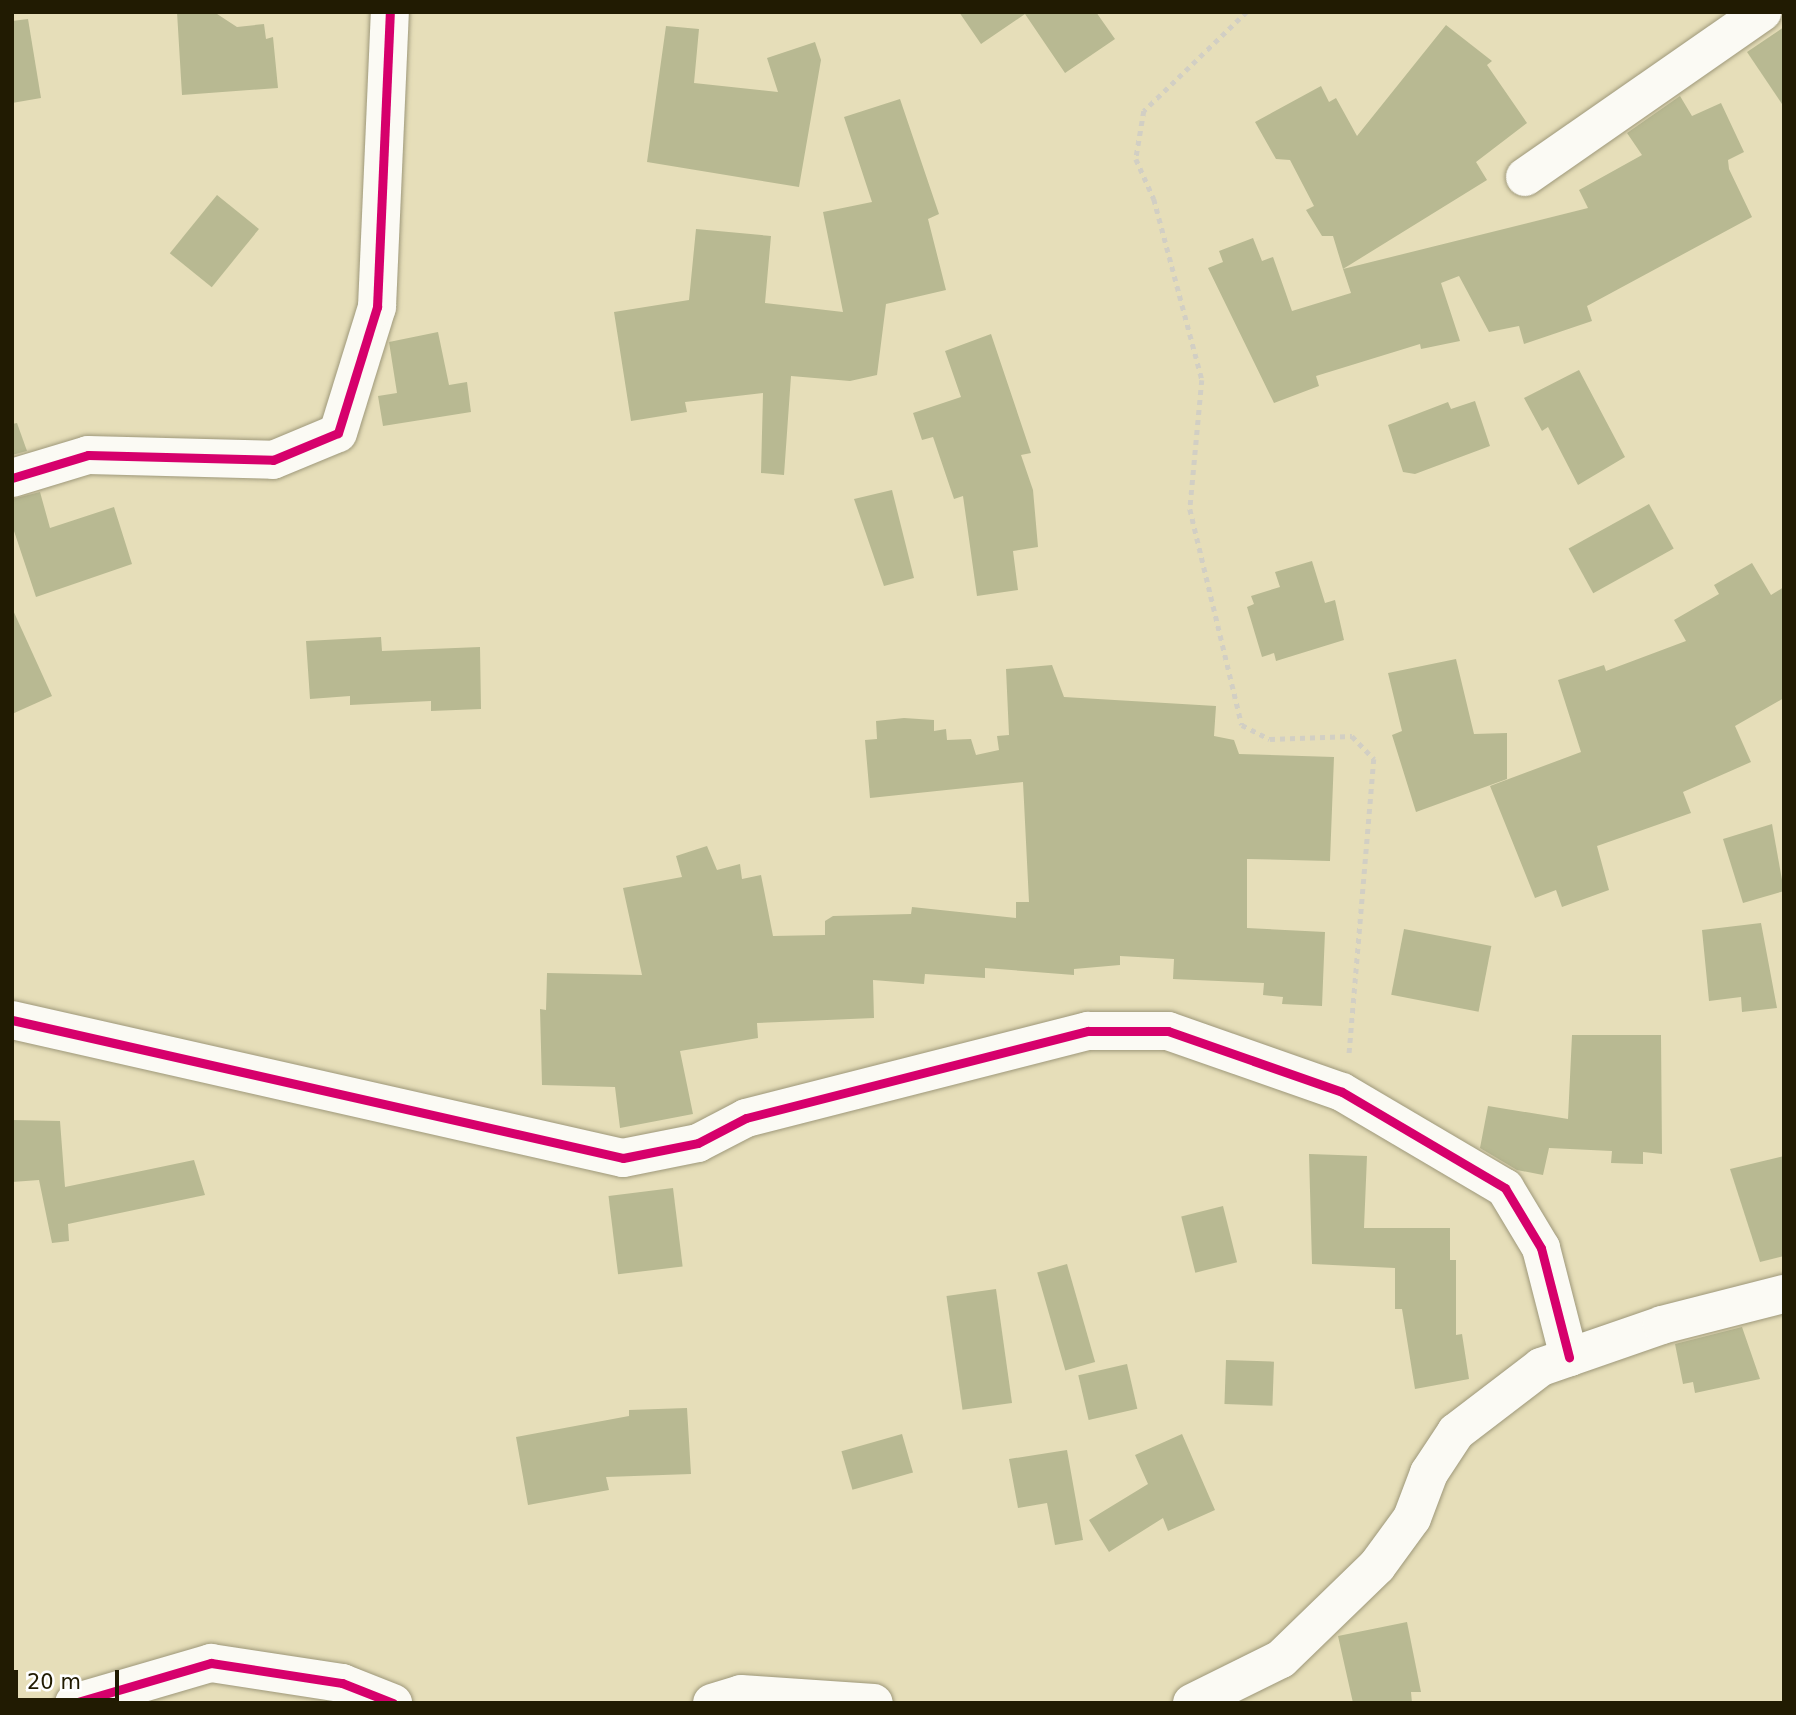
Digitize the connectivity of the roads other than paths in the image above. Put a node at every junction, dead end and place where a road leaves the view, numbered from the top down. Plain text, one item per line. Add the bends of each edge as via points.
1 (390, 12) edge
2 (1762, 12) edge
3 (1525, 177) dead end
4 (12, 478) edge
5 (12, 1020) edge
6 (1784, 1294) edge
7 (1569, 1357) junction
8 (74, 1703) edge
9 (393, 1703) edge
10 (712, 1703) edge
11 (874, 1703) edge
12 (1192, 1703) edge

1 - 4 street via 377,307 338,433 273,460 88,455
2 - 3 street
5 - 7 street via 623,1158 698,1143 746,1118 1088,1031 1168,1031 1342,1091 1505,1188 1541,1248
6 - 7 street
7 - 12 street via 1541,1367 1457,1432 1429,1473 1412,1518 1377,1566 1281,1659
8 - 9 street via 211,1663 342,1683
10 - 11 street via 741,1694

